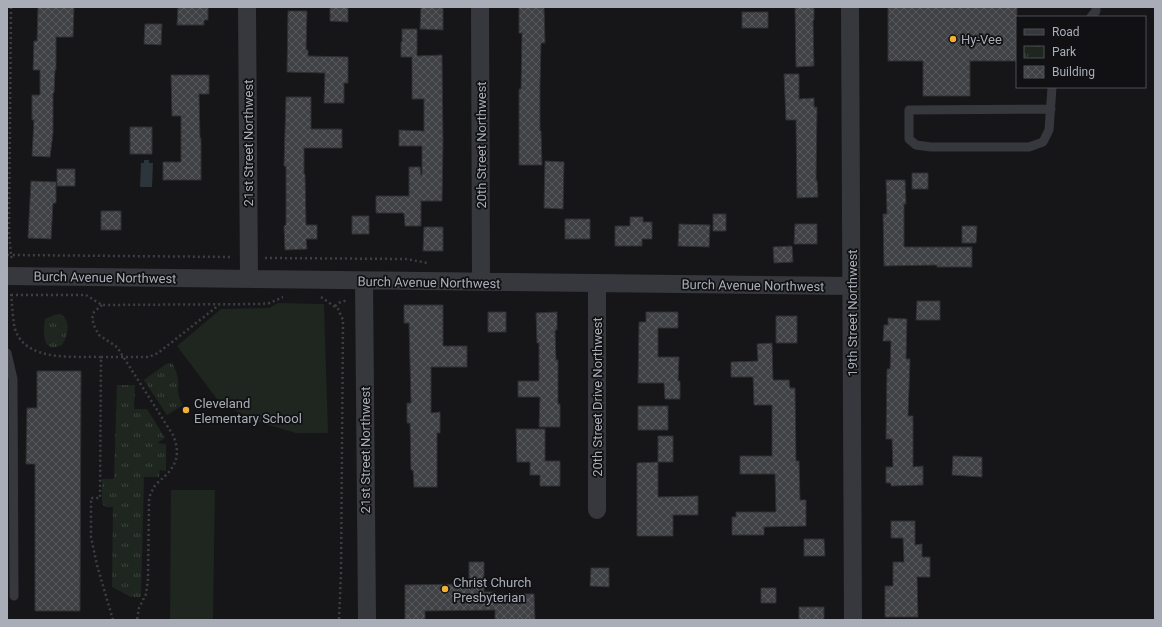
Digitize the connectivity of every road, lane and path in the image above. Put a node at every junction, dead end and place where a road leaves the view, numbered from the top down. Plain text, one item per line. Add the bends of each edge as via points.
1 (11, 7) edge
2 (247, 7) edge
3 (480, 7) edge
4 (850, 7) edge
5 (1096, 7) edge
6 (1092, 16) edge
7 (1052, 88) edge
8 (1051, 109) junction
9 (7, 255) edge
10 (11, 255) junction
11 (234, 258) dead end
12 (260, 258) dead end
13 (434, 263) dead end
14 (10, 276) edge
15 (249, 279) junction
16 (364, 281) junction
17 (481, 282) junction
18 (597, 284) junction
19 (851, 286) junction
20 (11, 295) junction
21 (288, 295) dead end
22 (316, 296) dead end
23 (353, 300) dead end
24 (102, 304) junction
25 (219, 304) junction
26 (335, 306) junction
27 (7, 353) edge
28 (101, 356) junction
29 (122, 357) junction
30 (597, 510) dead end
31 (14, 596) dead end
32 (113, 620) edge
33 (137, 620) edge
34 (339, 620) edge
35 (367, 620) edge
36 (853, 620) edge

1 - 10 path via 8,232
2 - 15 street, 21st Street Northwest
3 - 17 street, 20th Street Northwest
4 - 19 street, 19th Street Northwest
5 - 6 lane
7 - 8 lane
8 - 8 lane via 1049,130 1043,142 1029,147 931,147 916,146 909,139 908,110
9 - 10 path
10 - 11 path
10 - 14 path
12 - 13 path via 406,259
14 - 15 street, Burch Avenue Northwest
14 - 20 path
15 - 16 street, Burch Avenue Northwest
16 - 17 street, Burch Avenue Northwest
16 - 35 street, 21st Street Northwest
17 - 18 street, Burch Avenue Northwest
18 - 19 street, Burch Avenue Northwest
18 - 30 street, 20th Street Drive Northwest
19 - 36 street, 19th Street Northwest
20 - 24 path via 86,295
20 - 28 path via 16,331 23,342 33,350 48,356
21 - 25 path via 270,303
22 - 26 path
23 - 26 path
24 - 25 path
24 - 29 path via 94,312 92,319 95,328 116,347
25 - 29 path via 158,353 149,357
26 - 34 path via 343,320
27 - 31 lane via 13,379
28 - 29 path
28 - 32 path via 100,498 90,498 91,537
29 - 33 path via 173,434 177,445 177,454 171,471 152,490 149,500 148,579

